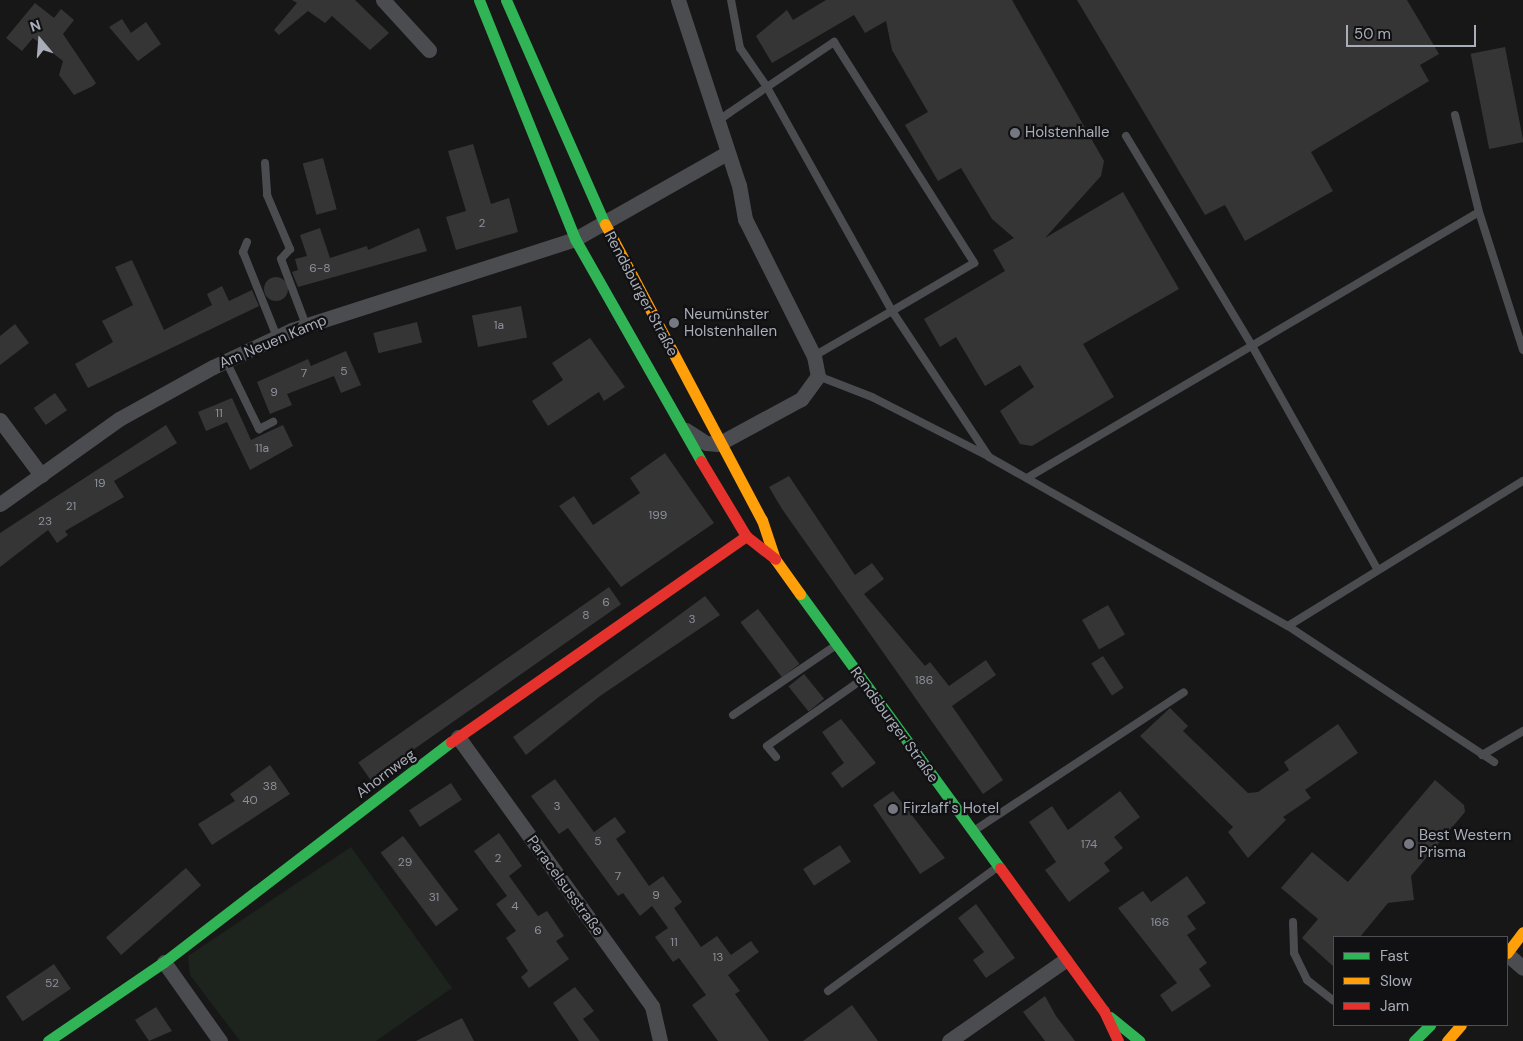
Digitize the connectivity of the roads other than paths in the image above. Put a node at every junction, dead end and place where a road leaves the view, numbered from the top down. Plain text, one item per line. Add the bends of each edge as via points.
1 (384, 0) edge
2 (478, 0) edge
3 (506, 0) edge
4 (678, 0) edge
5 (730, 0) edge
6 (429, 50) dead end
7 (767, 87) junction
8 (1455, 115) dead end
9 (716, 122) junction
10 (1126, 136) dead end
11 (727, 153) junction
12 (265, 163) dead end
13 (1479, 212) junction
14 (604, 225) junction
15 (575, 240) junction
16 (247, 242) dead end
17 (892, 311) junction
18 (306, 325) junction
19 (277, 337) junction
20 (1251, 344) junction
21 (1523, 350) edge
22 (814, 356) junction
23 (226, 362) junction
24 (818, 376) junction
25 (0, 420) edge
26 (675, 421) junction
27 (273, 422) dead end
28 (718, 444) junction
29 (989, 457) junction
30 (42, 475) junction
31 (1027, 478) junction
32 (1523, 481) edge
33 (712, 484) junction
34 (0, 504) edge
35 (746, 536) junction
36 (775, 559) junction
37 (1378, 570) junction
38 (1288, 626) junction
39 (836, 645) junction
40 (861, 680) junction
41 (1184, 692) dead end
42 (733, 715) dead end
43 (1523, 731) edge
44 (458, 737) junction
45 (1482, 755) junction
46 (776, 757) dead end
47 (1494, 762) dead end
48 (972, 832) junction
49 (998, 868) junction
50 (1293, 922) dead end
51 (1523, 932) edge
52 (1508, 953) edge
53 (1508, 955) edge
54 (1065, 960) junction
55 (164, 962) junction
56 (1523, 968) edge
57 (828, 991) dead end
58 (1333, 999) edge
59 (1104, 1011) junction
60 (1429, 1026) edge
61 (1460, 1026) edge
62 (48, 1041) edge
63 (220, 1041) edge
64 (660, 1041) edge
65 (949, 1041) edge
66 (1118, 1041) edge
67 (1140, 1041) edge
68 (1414, 1041) edge
69 (1447, 1041) edge

1 - 6 street
2 - 15 main road
3 - 14 main road
4 - 9 street
5 - 7 lane via 740,48
7 - 9 lane
7 - 17 lane
7 - 17 lane via 834,42 974,262
8 - 13 lane
9 - 11 street
10 - 20 lane
11 - 14 street
11 - 22 street via 740,185 745,219
12 - 18 lane via 268,195 290,249 281,259
13 - 20 lane
13 - 21 lane
14 - 15 street, Rendsburger Straße
14 - 28 main road, Rendsburger Straße
15 - 18 street, Am Neuen Kamp
15 - 26 main road, Rendsburger Straße
16 - 19 lane via 243,252
17 - 22 lane
17 - 29 lane
18 - 19 street, Am Neuen Kamp
19 - 23 street, Am Neuen Kamp
20 - 31 lane
20 - 37 lane
22 - 24 street
23 - 27 lane via 259,429
23 - 30 street, Am Neuen Kamp via 119,419
24 - 28 street via 801,399
24 - 29 lane via 872,397
25 - 30 street
26 - 28 street, Rendsburger Straße via 706,443
26 - 33 main road, Rendsburger Straße
28 - 33 street via 712,462
28 - 36 main road, Rendsburger Straße via 762,520
29 - 31 lane
30 - 34 street, Am Neuen Kamp
31 - 38 lane
32 - 37 lane
33 - 35 main road, Rendsburger Straße
35 - 36 main road, Rendsburger Straße
35 - 44 main road, Ahornweg
36 - 39 main road, Rendsburger Straße
37 - 38 lane
38 - 45 lane
39 - 40 main road, Rendsburger Straße
39 - 42 lane
40 - 46 lane via 767,746
40 - 48 main road, Rendsburger Straße
41 - 48 lane
43 - 45 lane
44 - 55 main road, Ahornweg
44 - 64 street, Paracelsusstraße via 652,1006
45 - 47 lane
48 - 49 main road, Rendsburger Straße
49 - 54 main road, Rendsburger Straße
49 - 57 lane
50 - 58 lane via 1294,953 1307,980
51 - 52 main road
53 - 56 street
54 - 59 main road, Rendsburger Straße
54 - 65 street
55 - 62 main road, Ahornweg
55 - 63 street
59 - 66 main road, Rendsburger Straße
59 - 67 main road, Rendsburger Straße
60 - 68 main road
61 - 69 main road

